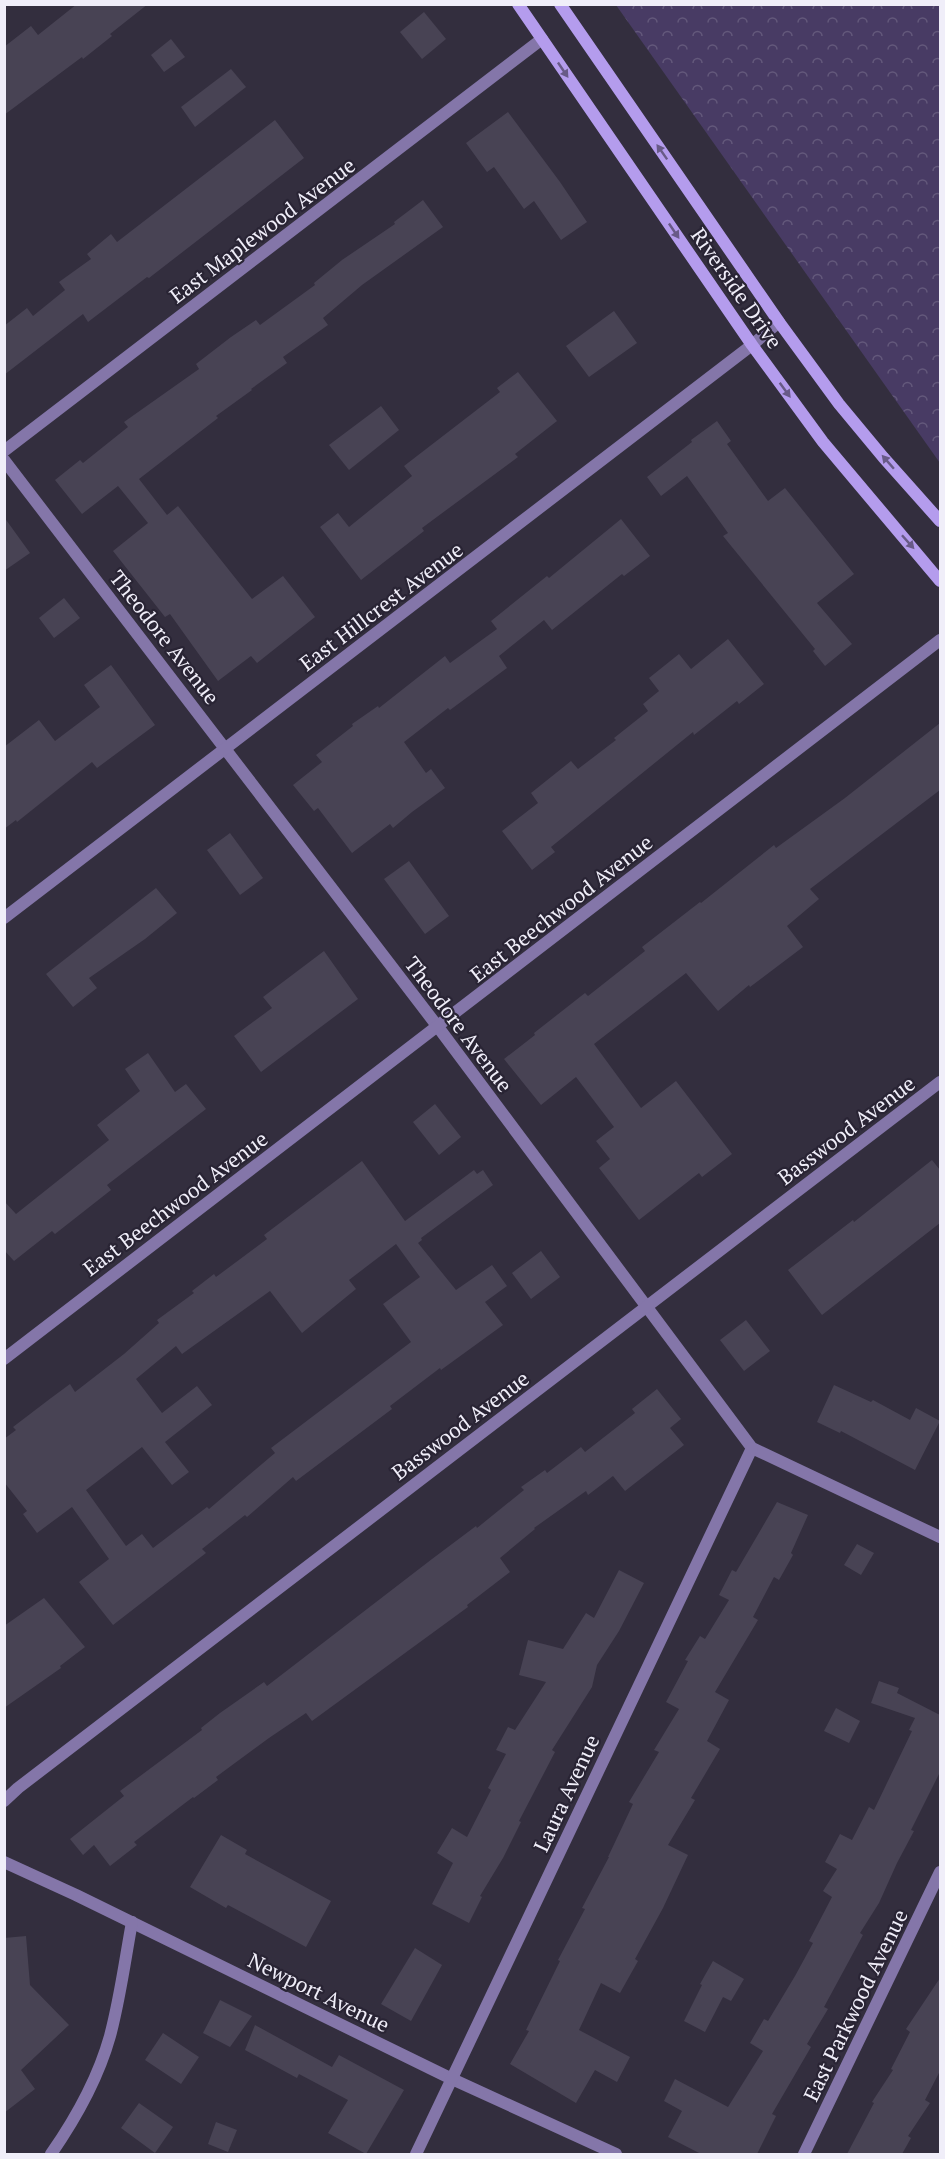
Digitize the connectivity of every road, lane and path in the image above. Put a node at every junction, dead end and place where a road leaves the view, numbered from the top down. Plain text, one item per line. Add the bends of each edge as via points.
1 (518, 4) edge
2 (560, 4) edge
3 (542, 39) junction
4 (779, 322) junction
5 (752, 345) junction
6 (4, 451) edge
7 (4, 460) edge
8 (940, 521) edge
9 (940, 581) edge
10 (940, 640) edge
11 (226, 749) junction
12 (4, 918) edge
13 (438, 1027) junction
14 (940, 1082) edge
15 (647, 1307) junction
16 (4, 1359) edge
17 (752, 1448) junction
18 (940, 1537) edge
19 (4, 1801) edge
20 (4, 1862) edge
21 (940, 1872) edge
22 (132, 1922) junction
23 (452, 2079) junction
24 (51, 2154) edge
25 (416, 2154) edge
26 (616, 2154) edge
27 (804, 2154) edge

1 - 3 main road, Riverside Drive
4 -> 2 main road, Riverside Drive
3 -> 5 main road, Riverside Drive
3 - 6 street, East Maplewood Avenue
4 - 5 street, East Hillcrest Avenue
8 -> 4 main road, Riverside Drive via 840,404
5 -> 9 main road, Riverside Drive via 823,442
5 - 11 street, East Hillcrest Avenue
7 - 11 street, Theodore Avenue
10 - 13 street, East Beechwood Avenue
11 - 12 street, East Hillcrest Avenue
11 - 13 street, Theodore Avenue
13 - 15 street, Theodore Avenue
13 - 16 street, East Beechwood Avenue
14 - 15 street, Basswood Avenue
15 - 17 street, Theodore Avenue
15 - 19 street, Basswood Avenue
17 - 18 street, Theodore Avenue
17 - 23 street, Laura Avenue
20 - 22 street, Newport Avenue
21 - 27 street, East Parkwood Avenue
22 - 23 street, Newport Avenue
22 - 24 street via 110,2035 95,2079
23 - 25 street, Laura Avenue
23 - 26 street, Newport Avenue

